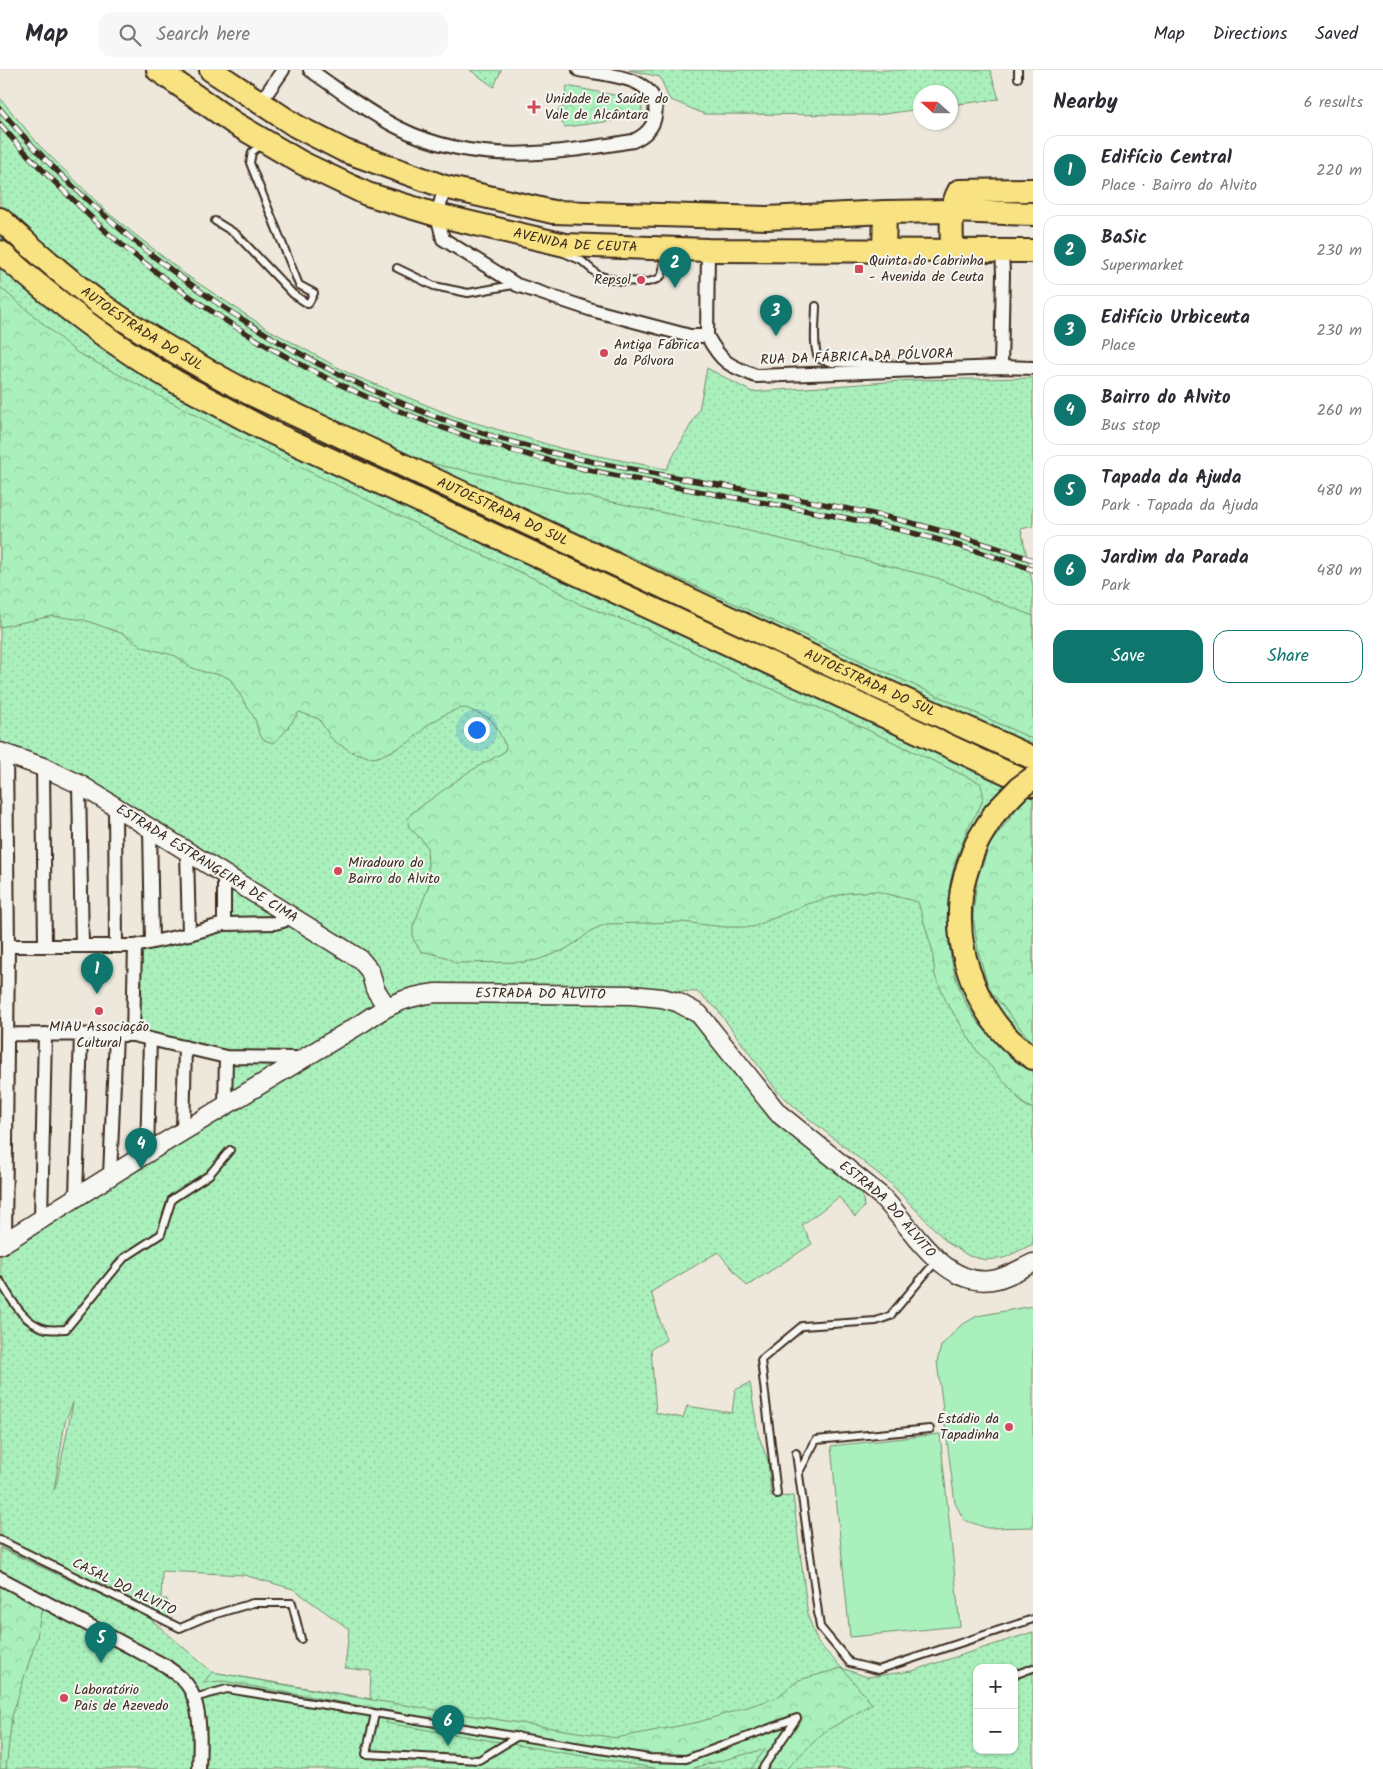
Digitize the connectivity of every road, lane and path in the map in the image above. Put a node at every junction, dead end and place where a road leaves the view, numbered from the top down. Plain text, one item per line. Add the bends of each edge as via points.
1 (158, 70) edge
2 (211, 70) edge
3 (283, 70) edge
4 (310, 70) edge
5 (579, 70) edge
6 (1018, 70) edge
7 (1018, 78) dead end
8 (260, 103) junction
9 (271, 145) junction
10 (445, 187) junction
11 (1033, 190) edge
12 (952, 211) junction
13 (885, 212) junction
14 (1033, 214) edge
15 (436, 215) junction
16 (0, 219) edge
17 (215, 221) dead end
18 (524, 236) junction
19 (682, 249) junction
20 (952, 249) junction
21 (708, 250) junction
22 (1002, 250) junction
23 (1033, 250) edge
24 (884, 251) junction
25 (0, 252) edge
26 (397, 268) dead end
27 (517, 284) junction
28 (816, 306) dead end
29 (706, 336) junction
30 (1000, 367) junction
31 (1033, 368) edge
32 (3, 753) edge
33 (1033, 758) edge
34 (43, 767) junction
35 (1033, 778) edge
36 (79, 784) junction
37 (1033, 785) edge
38 (115, 806) junction
39 (150, 827) junction
40 (187, 852) junction
41 (224, 875) junction
42 (288, 914) junction
43 (224, 924) junction
44 (189, 934) junction
45 (152, 942) junction
46 (8, 946) junction
47 (45, 946) junction
48 (82, 946) junction
49 (116, 946) junction
50 (135, 946) junction
51 (4, 987) edge
52 (386, 1006) junction
53 (8, 1034) junction
54 (45, 1034) junction
55 (81, 1034) junction
56 (116, 1035) junction
57 (134, 1035) junction
58 (150, 1039) junction
59 (185, 1047) junction
60 (226, 1057) junction
61 (1033, 1058) edge
62 (299, 1061) junction
63 (225, 1105) junction
64 (183, 1131) junction
65 (230, 1150) dead end
66 (147, 1152) junction
67 (110, 1175) junction
68 (76, 1196) junction
69 (41, 1218) junction
70 (3, 1243) edge
71 (937, 1260) junction
72 (1033, 1263) edge
73 (0, 1281) edge
74 (930, 1429) dead end
75 (796, 1453) dead end
76 (798, 1472) junction
77 (777, 1494) dead end
78 (0, 1540) edge
79 (0, 1578) edge
80 (1033, 1619) edge
81 (301, 1638) dead end
82 (1033, 1668) edge
83 (1018, 1674) edge
84 (194, 1698) junction
85 (375, 1714) junction
86 (518, 1736) junction
87 (199, 1769) edge
88 (762, 1769) edge

1 - 9 highway, AVENIDA DE CEUTA
2 - 8 highway, AVENIDA DE CEUTA
3 - 8 street
4 - 5 street via 408,132 455,148 494,154 533,154 633,141 651,128 655,106 649,92 638,82
6 - 7 lane
8 - 10 highway, AVENIDA DE CEUTA via 296,126 346,151
9 - 15 highway, AVENIDA DE CEUTA via 302,164 367,194
9 - 17 lane via 256,148 250,162 299,285 314,293 308,304 293,294 236,234
10 - 13 highway, AVENIDA DE CEUTA via 553,212 767,218
10 - 15 street
11 - 12 highway via 959,191
12 - 13 highway, AVENIDA DE CEUTA
12 - 14 highway, AVENIDA DE CEUTA
12 - 20 highway
13 - 24 highway
15 - 18 highway, AVENIDA DE CEUTA
15 - 27 street via 443,239
16 - 33 highway, AUTOESTRADA DO SUL via 107,308 193,363 248,393
18 - 19 highway, AVENIDA DE CEUTA via 565,245
18 - 19 lane via 582,261 598,275 620,281 658,279 667,256
19 - 21 highway, AVENIDA DE CEUTA
20 - 22 highway, AVENIDA DE CEUTA
20 - 24 highway, AVENIDA DE CEUTA
21 - 24 highway, AVENIDA DE CEUTA
21 - 29 street
22 - 23 highway, AVENIDA DE CEUTA
22 - 30 street
25 - 37 highway, AUTOESTRADA DO SUL via 67,308 121,347 262,428
26 - 27 lane via 434,286 468,293
27 - 29 street via 592,310 690,336
28 - 30 lane via 817,356 824,362
29 - 30 street, RUA DA FÁBRICA DA PÓLVORA via 717,355 734,368 756,376
30 - 31 street, RUA DA FÁBRICA DA PÓLVORA
32 - 34 street, ESTRADA ESTRANGEIRA DE CIMA
32 - 46 street
34 - 36 street, ESTRADA ESTRANGEIRA DE CIMA
34 - 47 street
35 - 61 highway, bridge via 995,812 978,840 961,897 961,930 976,990 1003,1032
36 - 38 street, ESTRADA ESTRANGEIRA DE CIMA
36 - 48 street
38 - 39 street, ESTRADA ESTRANGEIRA DE CIMA
38 - 49 street
39 - 40 street, ESTRADA ESTRANGEIRA DE CIMA
39 - 45 street
40 - 41 street, ESTRADA ESTRANGEIRA DE CIMA
40 - 44 street
41 - 42 street, ESTRADA ESTRANGEIRA DE CIMA
41 - 43 street
42 - 43 street via 283,921 275,923
42 - 52 street, ESTRADA ESTRANGEIRA DE CIMA via 364,963
43 - 44 street
44 - 45 street
45 - 50 street
46 - 47 street
46 - 51 street
47 - 48 street
48 - 49 street
49 - 50 street
50 - 57 street
51 - 53 street
52 - 62 street, ESTRADA DO ALVITO
52 - 71 street, ESTRADA DO ALVITO via 436,993 514,993 647,996 689,1007 710,1026 778,1113 892,1207
53 - 54 street
53 - 70 street
54 - 55 street
54 - 69 street
55 - 56 street
55 - 68 street
56 - 57 street
56 - 67 street
57 - 58 street
58 - 59 street
58 - 66 street
59 - 60 street
59 - 64 street
60 - 62 street via 294,1058
60 - 63 street
62 - 63 street, ESTRADA DO ALVITO
63 - 64 street, ESTRADA DO ALVITO
64 - 66 street, ESTRADA DO ALVITO
65 - 73 lane via 209,1175 172,1199 161,1234 124,1258 66,1329 46,1329 31,1322 18,1309
66 - 67 street, ESTRADA DO ALVITO
67 - 68 street, ESTRADA DO ALVITO
68 - 69 street, ESTRADA DO ALVITO
69 - 70 street, ESTRADA DO ALVITO
71 - 72 street, ESTRADA DO ALVITO via 959,1274 982,1280 999,1278
71 - 77 lane via 890,1316 876,1321 802,1326 761,1360
74 - 76 lane via 816,1440
75 - 76 lane
76 - 80 lane via 820,1627 850,1663 878,1670
78 - 81 lane, CASAL DO ALVITO via 180,1628 253,1603 292,1603
79 - 84 street via 166,1666 185,1682
82 - 83 lane
84 - 85 lane via 227,1689
84 - 87 street via 200,1733
85 - 86 lane
85 - 86 lane via 366,1754 479,1760
86 - 88 lane via 649,1758 686,1759 797,1718

